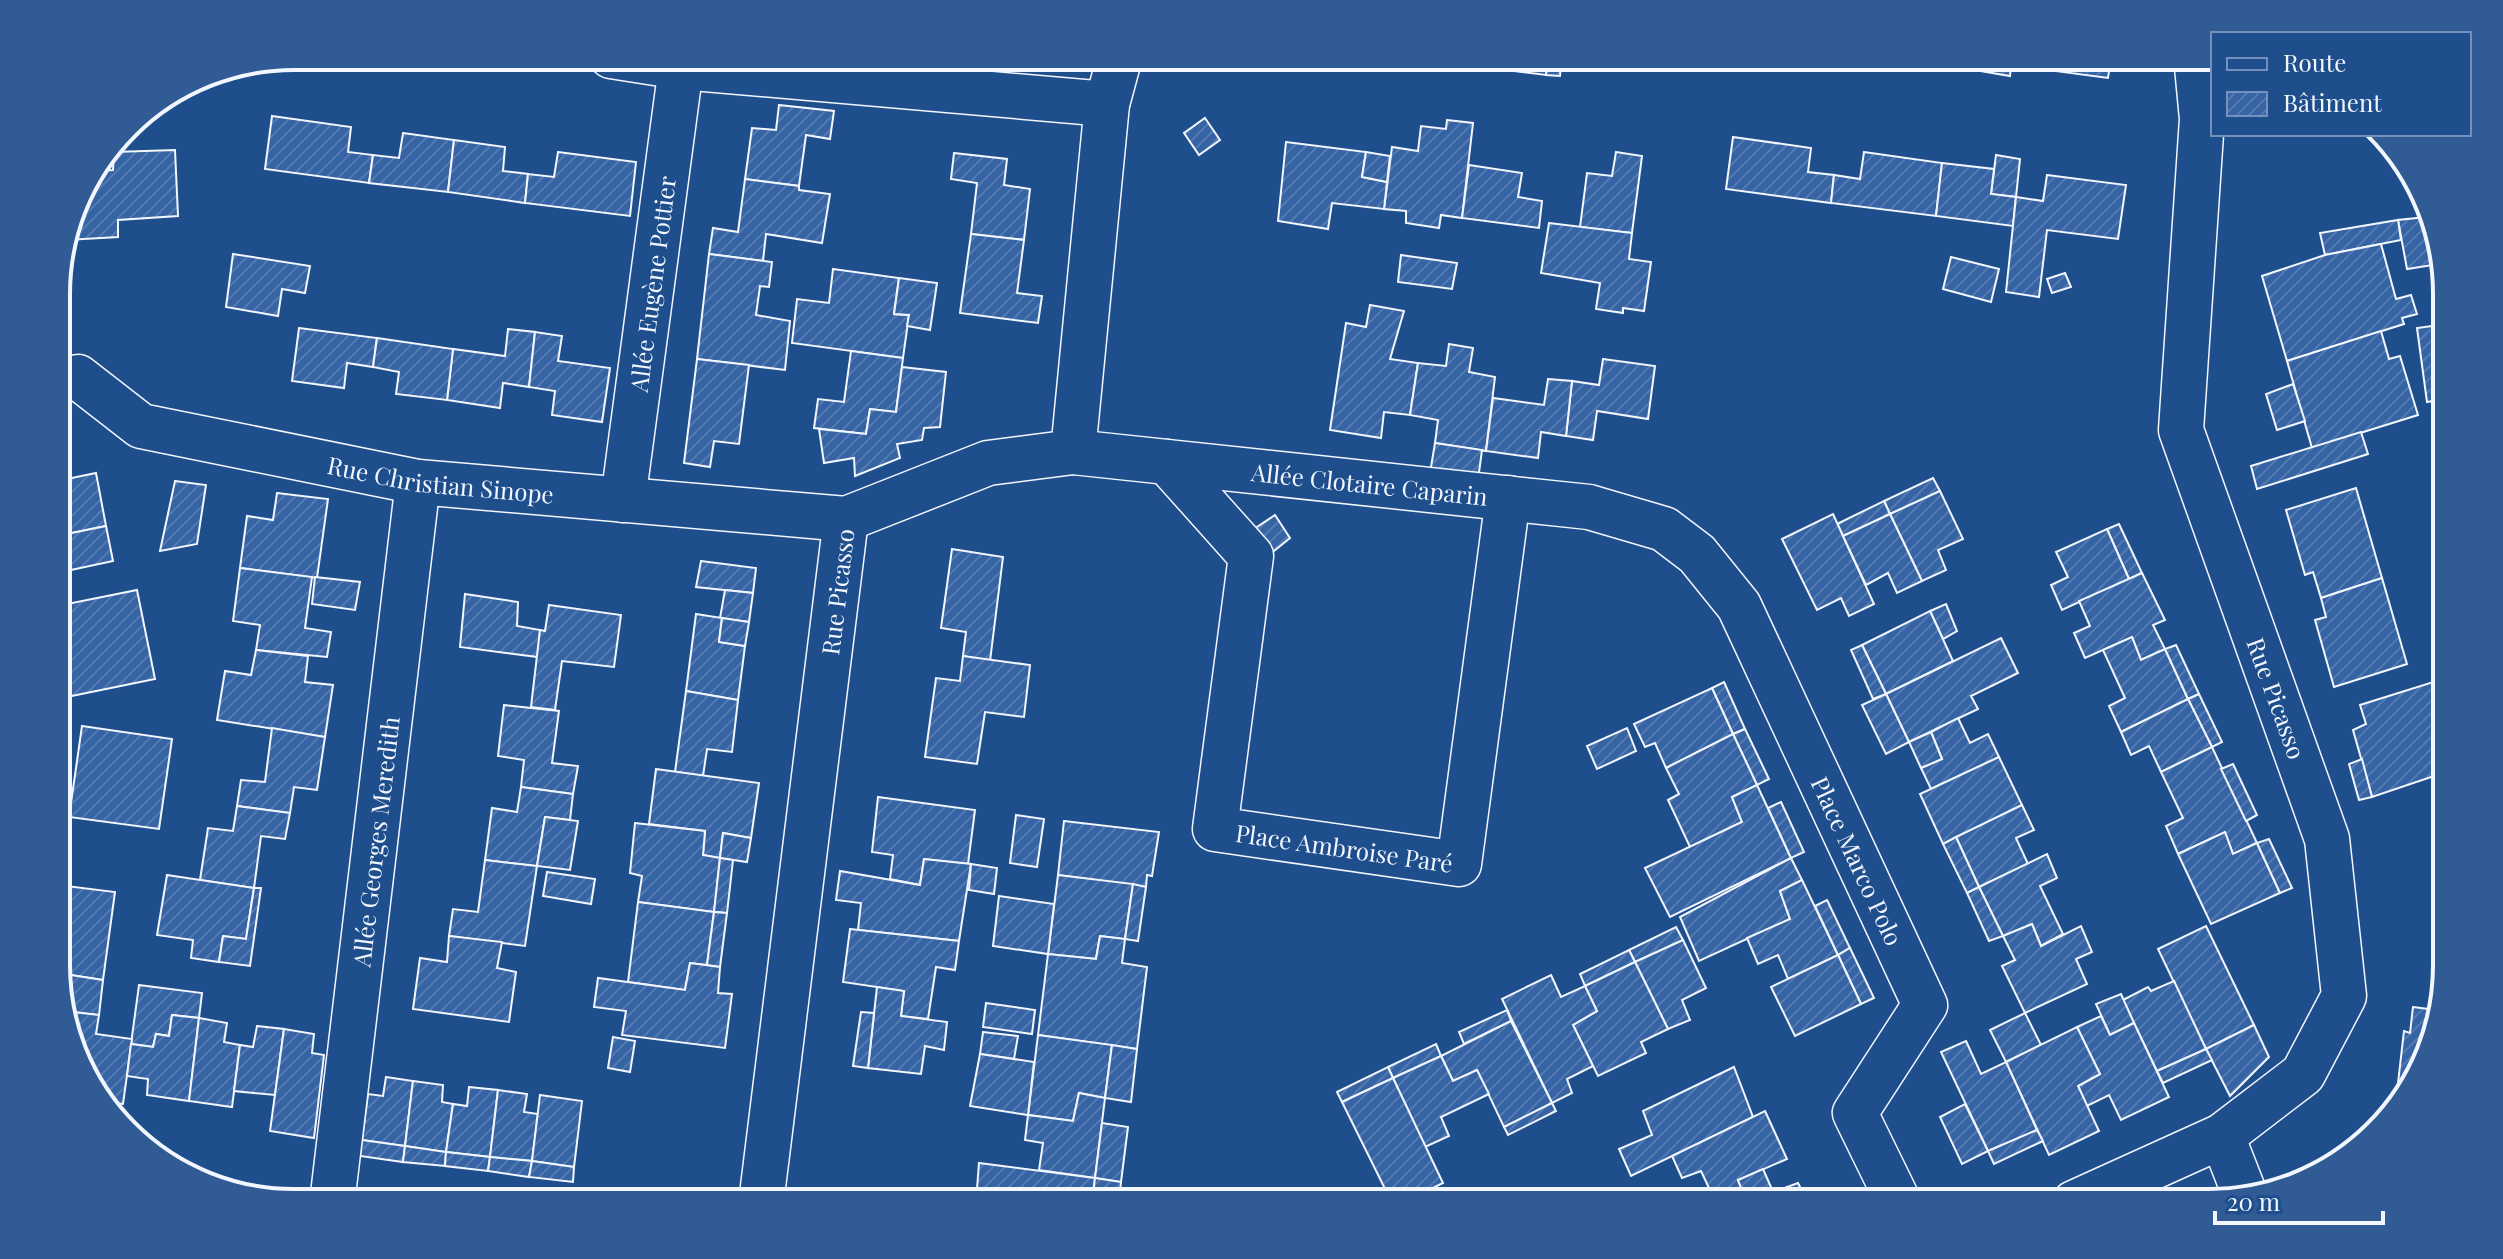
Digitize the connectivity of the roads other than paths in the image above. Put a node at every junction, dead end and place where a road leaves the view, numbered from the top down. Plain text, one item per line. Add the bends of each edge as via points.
1 (681, 70) edge
2 (716, 70) edge
3 (1116, 70) edge
4 (2197, 70) edge
5 (1107, 104) junction
6 (70, 379) edge
7 (1073, 452) junction
8 (1167, 462) junction
9 (418, 482) junction
10 (1508, 498) junction
11 (623, 500) junction
12 (846, 519) junction
13 (1664, 529) joint
14 (2222, 1136) junction
15 (2242, 1187) edge
16 (334, 1189) edge
17 (763, 1189) edge
18 (1892, 1189) edge
19 (2105, 1189) edge

1 - 11 street, Allée Eugène Pottier
2 - 5 street
3 - 5 street
4 - 14 street, Rue Picasso via 2202,119 2181,430 2327,839 2344,996 2303,1074
5 - 7 street
6 - 9 street, Rue Christian Sinope via 78,377 141,426
7 - 8 street, Allée Clotaire Caparin
7 - 12 street, Rue Picasso via 988,463
8 - 10 street, Allée Clotaire Caparin
8 - 10 street, Place Ambroise Paré via 1251,556 1215,829 1459,864
9 - 11 street, Rue Christian Sinope
9 - 16 street, Allée Georges Meredith
10 - 13 street, Allée Clotaire Caparin via 1589,507
11 - 12 street, Rue Christian Sinope
12 - 17 street, Rue Picasso
13 - 18 street, Place Marco Polo via 1697,554 1739,606 1925,1005 1855,1113
14 - 15 street
14 - 19 street, Rue Picasso

